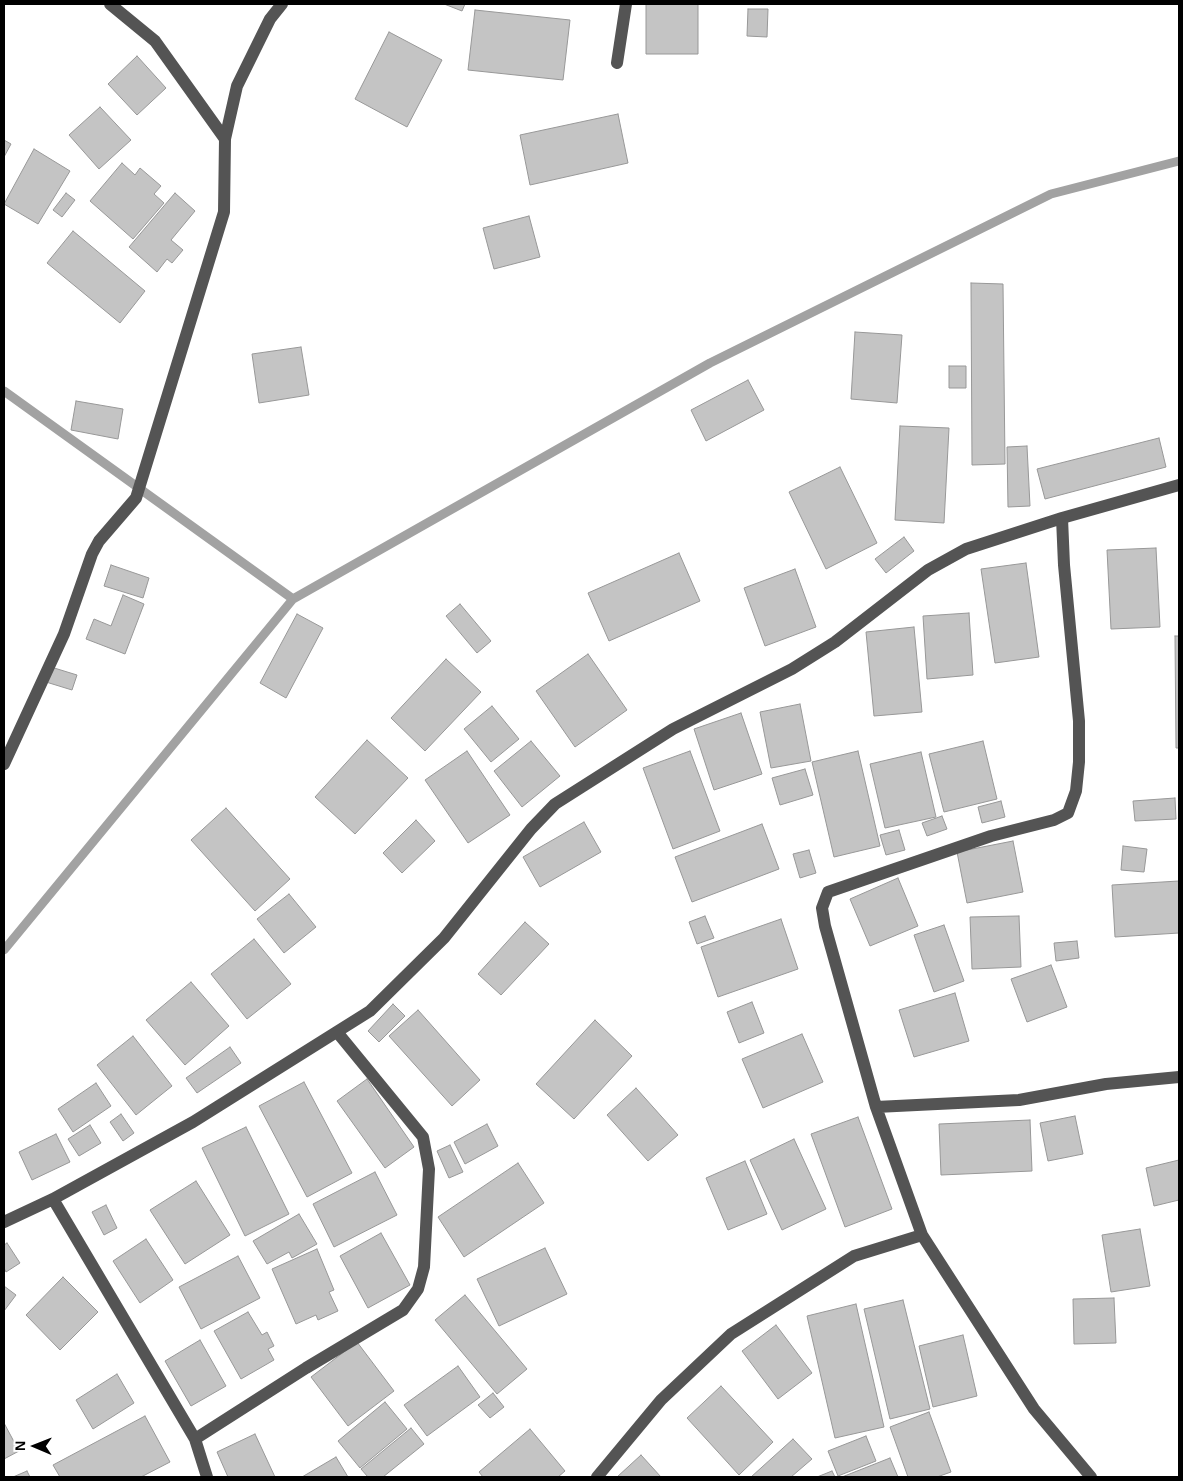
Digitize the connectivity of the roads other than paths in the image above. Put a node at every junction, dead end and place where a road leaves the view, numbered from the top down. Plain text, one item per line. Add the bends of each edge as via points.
1 (110, 4) edge
2 (282, 4) edge
3 (626, 4) edge
4 (617, 63) dead end
5 (225, 139) junction
6 (1179, 485) edge
7 (1062, 518) junction
8 (4, 764) edge
9 (337, 1032) junction
10 (1179, 1078) edge
11 (876, 1107) junction
12 (53, 1199) junction
13 (4, 1222) edge
14 (922, 1235) junction
15 (196, 1439) junction
16 (208, 1477) edge
17 (597, 1477) edge
18 (1091, 1477) edge

1 - 5 street via 155,41
2 - 5 street via 270,19 237,86
3 - 4 street
5 - 8 street via 224,212 136,498 92,554 64,634
6 - 7 street
7 - 9 street via 966,549 928,570 828,647 792,669 673,729 555,804 531,829 444,938 410,974 370,1011
7 - 11 street via 1064,575 1079,721 1076,791 1068,813 828,892 822,908 824,926
9 - 12 street via 193,1122
9 - 15 street via 423,1137 429,1169 424,1267 418,1289 403,1310
10 - 11 street via 1106,1084 1019,1100
11 - 14 street
12 - 13 street
12 - 15 street
14 - 17 street via 854,1256 731,1334 661,1400
14 - 18 street via 1034,1409
15 - 16 street

